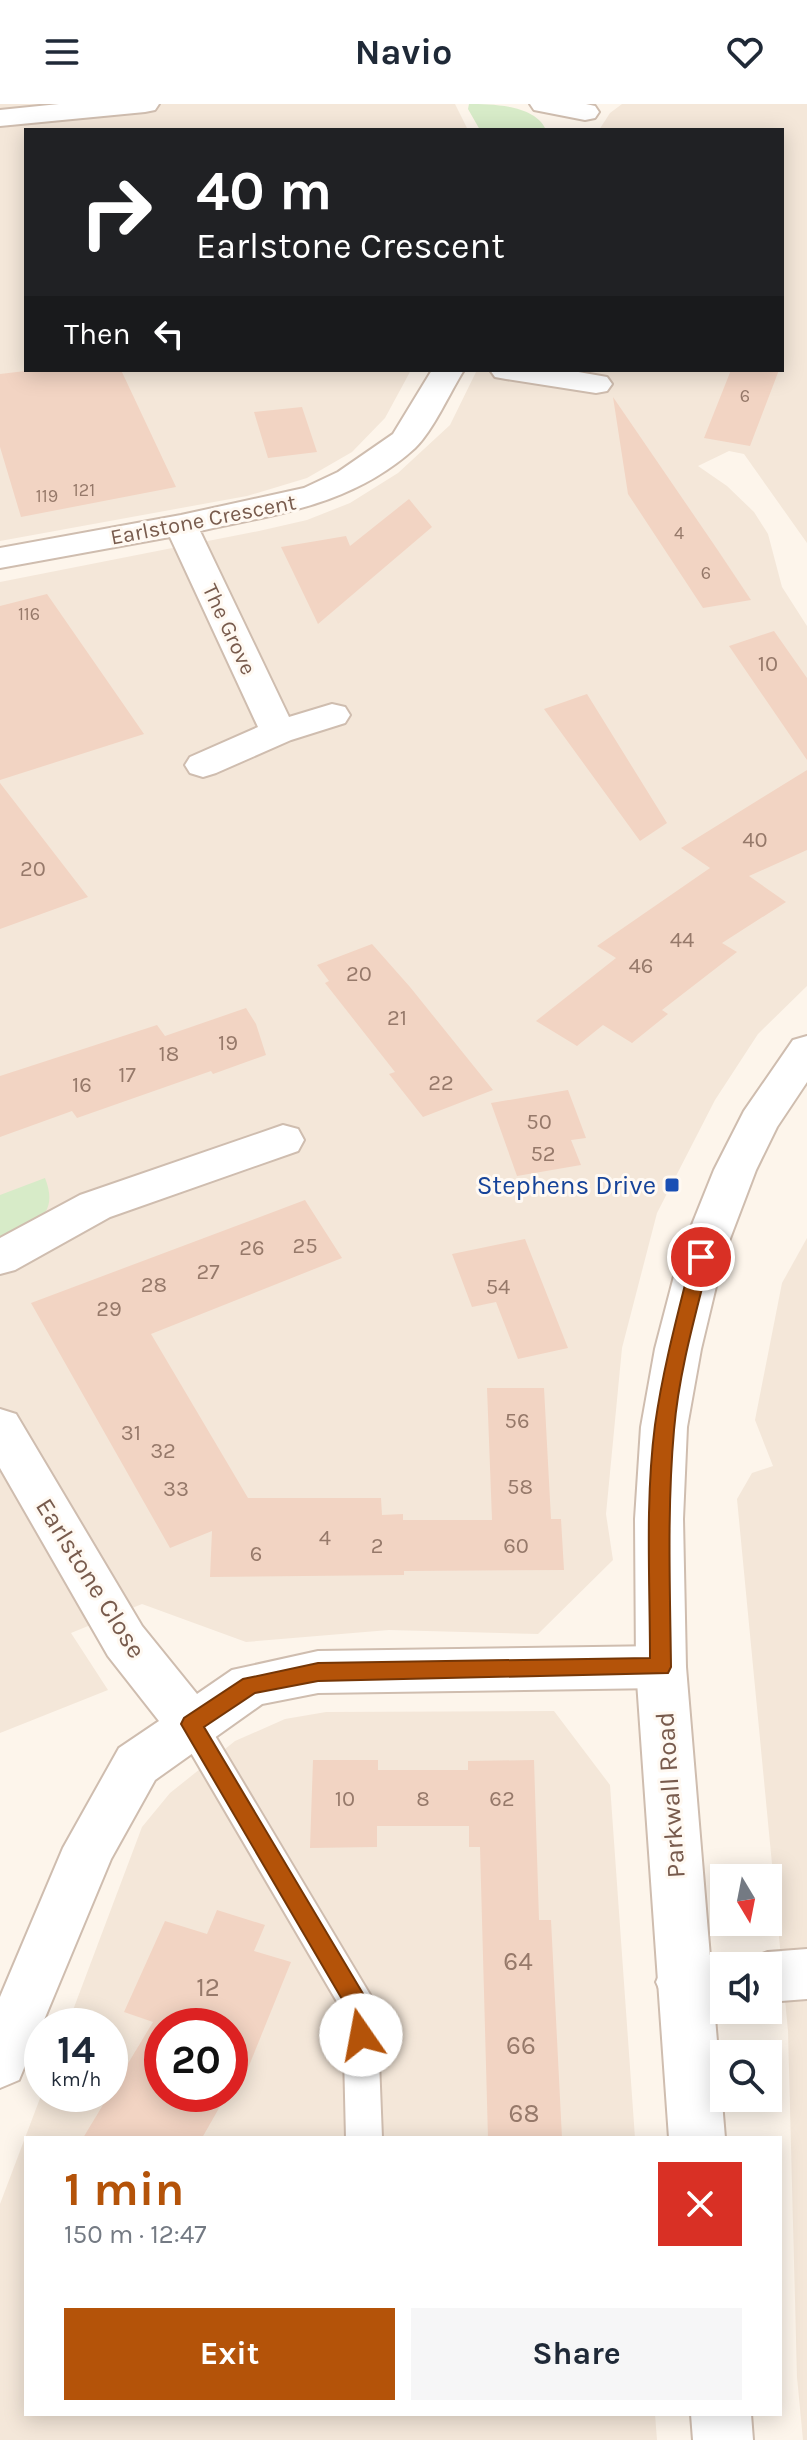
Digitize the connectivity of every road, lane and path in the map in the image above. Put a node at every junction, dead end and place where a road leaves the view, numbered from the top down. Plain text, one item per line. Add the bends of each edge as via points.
1 (544, 104) edge
2 (130, 114) edge
3 (584, 115) edge
4 (0, 118) edge
5 (447, 372) edge
6 (516, 372) edge
7 (595, 387) edge
8 (181, 525) junction
9 (0, 558) edge
10 (332, 715) dead end
11 (278, 732) junction
12 (203, 765) dead end
13 (807, 1050) edge
14 (283, 1140) dead end
15 (0, 1258) edge
16 (0, 1427) edge
17 (661, 1667) junction
18 (191, 1724) junction
19 (807, 1974) edge
20 (782, 1976) edge
21 (703, 1981) edge
22 (0, 2062) edge
23 (364, 2136) edge
24 (697, 2136) edge
25 (721, 2416) edge
26 (723, 2440) edge

1 - 3 street
2 - 4 street
5 - 8 street, Earlstone Crescent via 405,440 350,479 314,496
6 - 7 street
8 - 9 street, Earlstone Crescent
8 - 11 street, The Grove
10 - 11 street
11 - 12 street
13 - 17 street, Parkwall Road via 759,1122 735,1170 701,1257 678,1349 664,1427
14 - 15 street via 95,1206
16 - 18 street, Earlstone Close via 125,1641
17 - 18 street via 318,1672 250,1685
17 - 21 street, Parkwall Road
18 - 22 street via 137,1764 89,1848
18 - 23 lane via 360,2009
19 - 20 street
21 - 24 street, Parkwall Road
25 - 26 street

